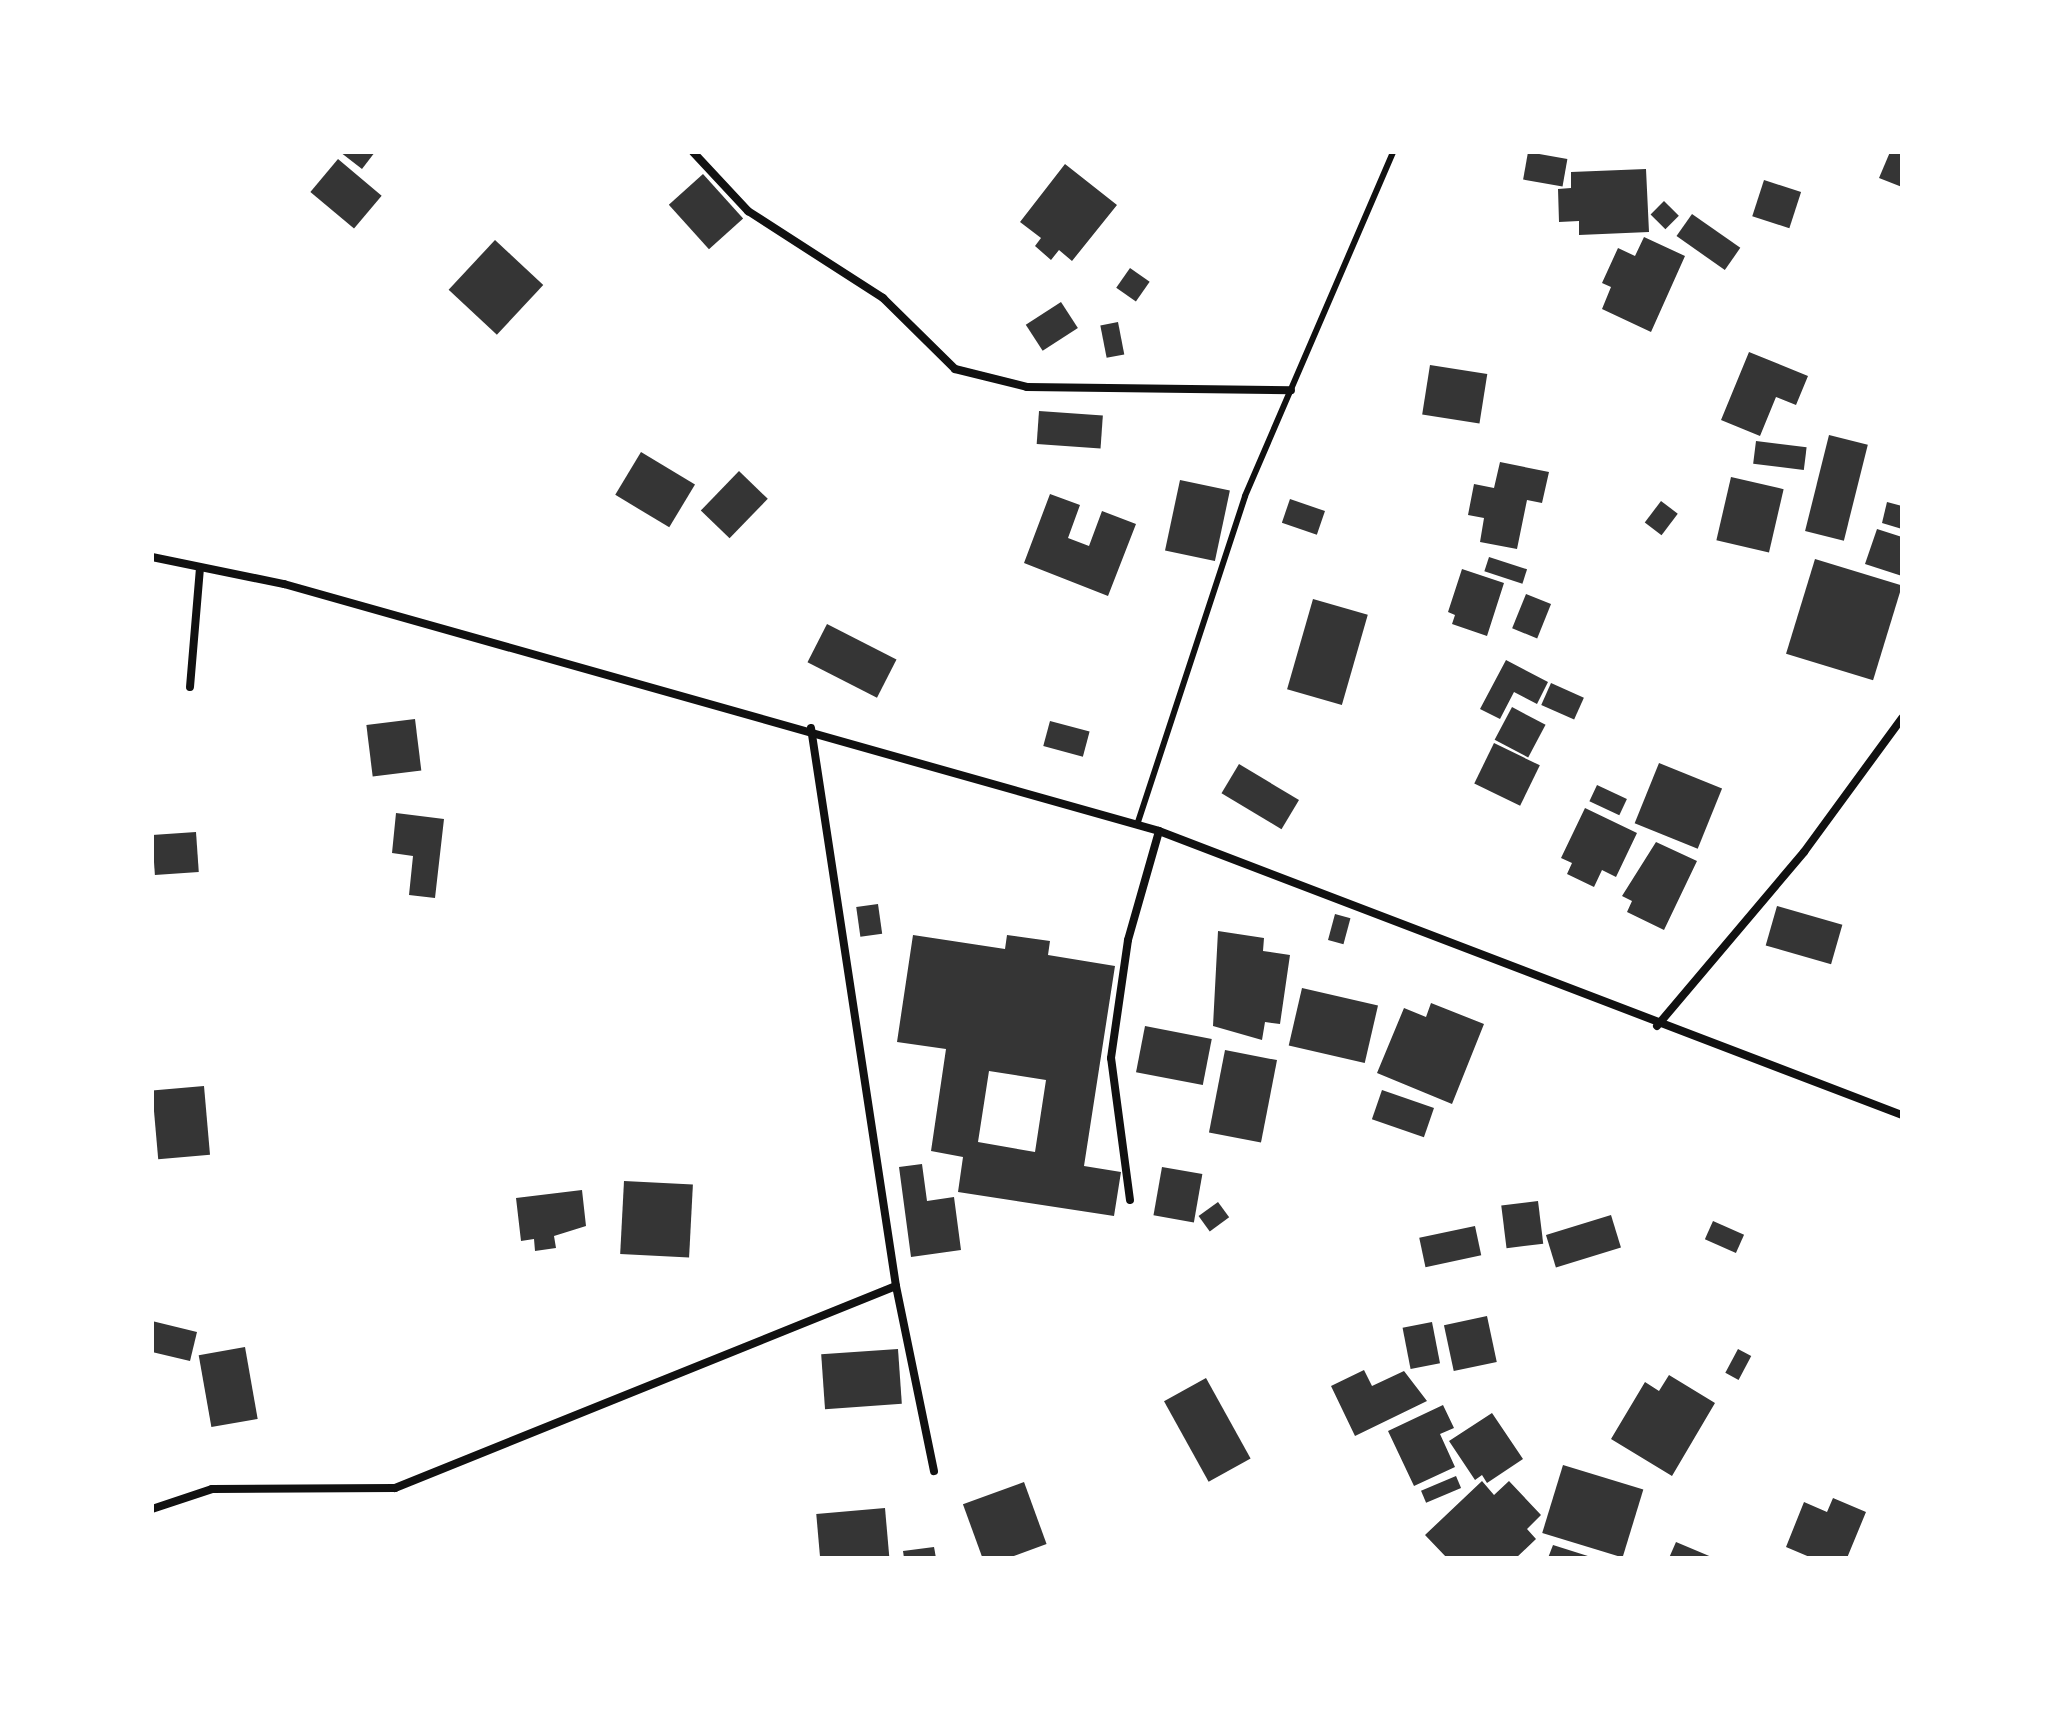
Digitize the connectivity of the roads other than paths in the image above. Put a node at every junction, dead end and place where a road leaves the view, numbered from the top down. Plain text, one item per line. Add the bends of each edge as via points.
1 (693, 152) edge
2 (1393, 152) edge
3 (1291, 390) junction
4 (152, 557) edge
5 (200, 567) junction
6 (190, 687) dead end
7 (1902, 718) edge
8 (811, 728) junction
9 (1137, 825) junction
10 (1159, 831) junction
11 (1657, 1026) junction
12 (1902, 1115) edge
13 (1130, 1200) dead end
14 (896, 1286) junction
15 (934, 1471) dead end
16 (152, 1509) edge

1 - 3 street via 748,211 883,298 955,369 1027,387
2 - 3 lane
3 - 9 lane via 1245,496
4 - 5 street
5 - 6 street
5 - 8 street
7 - 11 street via 1804,852
8 - 9 street
8 - 14 street
9 - 10 street
10 - 11 street
10 - 13 street via 1128,940 1111,1058
11 - 12 street
14 - 15 street
14 - 16 street via 395,1488 212,1489

